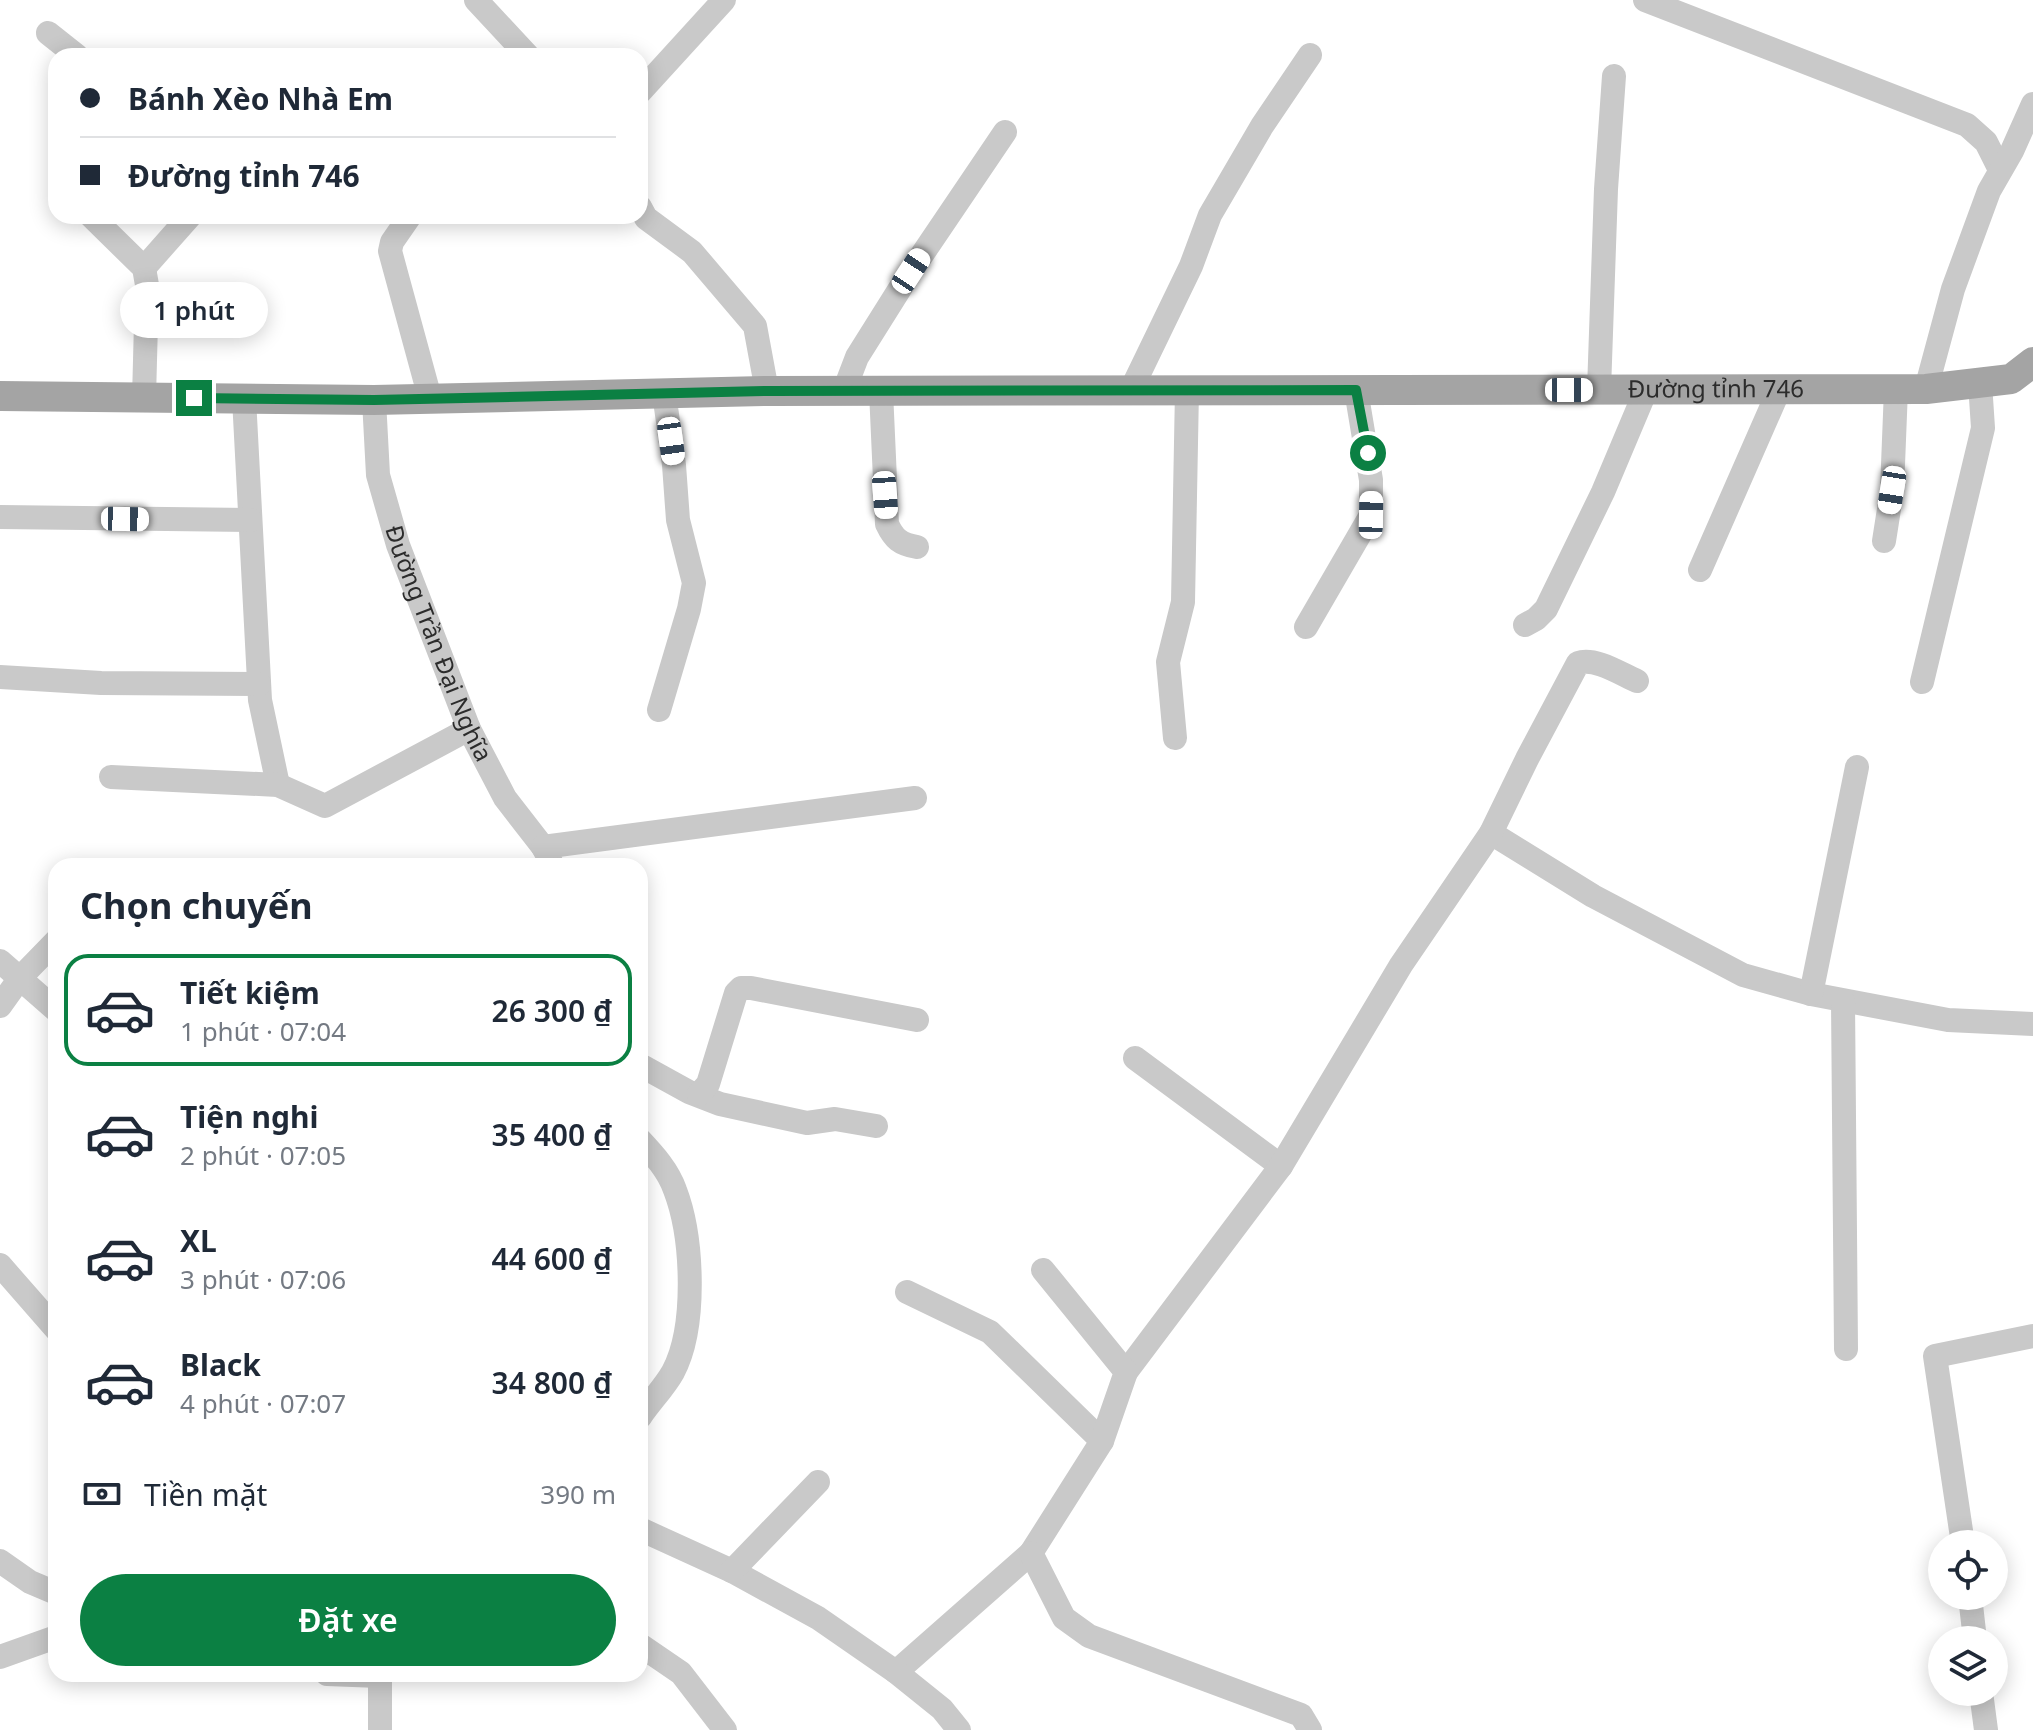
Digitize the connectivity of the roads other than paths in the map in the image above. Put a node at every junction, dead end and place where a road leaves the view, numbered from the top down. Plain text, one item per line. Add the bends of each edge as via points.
1 (476, 0) edge
2 (724, 0) edge
3 (1645, 0) edge
4 (48, 33) dead end
5 (67, 48) edge
6 (521, 48) edge
7 (1310, 55) dead end
8 (1614, 76) dead end
9 (648, 83) edge
10 (2033, 104) edge
11 (1005, 132) dead end
12 (2000, 170) junction
13 (648, 219) edge
14 (99, 224) edge
15 (183, 224) edge
16 (404, 224) edge
17 (144, 268) junction
18 (2026, 375) edge
19 (1980, 383) junction
20 (1911, 389) junction
21 (1131, 390) junction
22 (1187, 390) junction
23 (1356, 390) junction
24 (1599, 390) junction
25 (1646, 390) junction
26 (1779, 390) junction
27 (767, 391) junction
28 (844, 391) junction
29 (881, 391) junction
30 (664, 393) junction
31 (0, 396) edge
32 (144, 398) junction
33 (244, 398) junction
34 (430, 398) junction
35 (374, 400) junction
36 (0, 517) edge
37 (250, 520) junction
38 (1884, 541) dead end
39 (917, 547) dead end
40 (1700, 570) dead end
41 (1525, 625) dead end
42 (1306, 627) dead end
43 (0, 677) edge
44 (1637, 681) dead end
45 (1922, 682) dead end
46 (259, 684) junction
47 (659, 710) dead end
48 (469, 729) junction
49 (1175, 738) dead end
50 (1857, 767) dead end
51 (111, 777) dead end
52 (278, 785) junction
53 (915, 798) dead end
54 (1491, 833) junction
55 (548, 856) edge
56 (48, 949) edge
57 (0, 961) edge
58 (20, 978) junction
59 (1811, 994) junction
60 (1843, 1001) junction
61 (48, 1003) edge
62 (0, 1006) edge
63 (917, 1020) dead end
64 (2033, 1024) edge
65 (1135, 1058) dead end
66 (648, 1069) edge
67 (699, 1094) junction
68 (876, 1126) dead end
69 (648, 1149) edge
70 (1281, 1166) junction
71 (0, 1265) edge
72 (1043, 1270) dead end
73 (907, 1292) dead end
74 (48, 1320) edge
75 (2033, 1336) edge
76 (1846, 1349) dead end
77 (1126, 1372) junction
78 (648, 1406) edge
79 (1102, 1441) junction
80 (818, 1482) dead end
81 (1961, 1530) edge
82 (648, 1533) edge
83 (1031, 1553) junction
84 (0, 1561) edge
85 (732, 1571) junction
86 (48, 1590) edge
87 (48, 1640) edge
88 (648, 1650) edge
89 (0, 1657) edge
90 (896, 1672) junction
91 (379, 1682) edge
92 (1983, 1706) edge
93 (380, 1730) edge
94 (725, 1730) edge
95 (959, 1730) edge
96 (1310, 1730) edge
97 (1986, 1730) edge

1 - 6 street
2 - 9 street
3 - 12 street via 1967,125 1986,142
4 - 5 street
7 - 21 street via 1210,215
8 - 24 street
10 - 12 street
11 - 28 street via 857,357
12 - 20 street
13 - 27 street via 692,252 755,326
14 - 17 street
15 - 17 street
16 - 34 street via 390,251
17 - 32 street
18 - 19 main road, Đường tỉnh 746
19 - 20 main road, Đường tỉnh 746
19 - 45 street via 1983,428
20 - 26 main road, Đường tỉnh 746
20 - 38 street
21 - 22 main road, Đường tỉnh 746
21 - 29 main road, Đường tỉnh 746
22 - 23 main road, Đường tỉnh 746
22 - 49 street via 1183,602 1168,662
23 - 24 main road, Đường tỉnh 746
23 - 42 street via 1371,480 1371,515
24 - 25 main road, Đường tỉnh 746
25 - 26 main road, Đường tỉnh 746
25 - 41 street via 1553,596
26 - 40 street
27 - 28 main road, Đường tỉnh 746
27 - 30 main road, Đường tỉnh 746
28 - 29 main road, Đường tỉnh 746
29 - 39 street via 887,524 894,538
30 - 34 main road, Đường tỉnh 746
30 - 47 street via 678,520 694,583
31 - 32 main road, Đường tỉnh 746
32 - 33 main road, Đường tỉnh 746
33 - 35 main road, Đường tỉnh 746
33 - 37 street
34 - 35 main road, Đường tỉnh 746
35 - 48 street, Đường Trần Đại Nghĩa via 378,475 398,545
36 - 37 street
37 - 46 street
43 - 46 street
44 - 54 street via 1595,663 1578,663
46 - 52 street
48 - 52 street via 325,806
48 - 55 street, Đường Trần Đại Nghĩa via 505,798
50 - 59 street
51 - 52 street
53 - 55 street
54 - 59 street via 1593,896 1743,975
54 - 70 street via 1401,965
56 - 58 street
57 - 58 street
58 - 61 street
58 - 62 street
59 - 60 street
60 - 64 street via 1948,1020
60 - 76 street
63 - 67 street via 741,988 708,1084
65 - 70 street
66 - 67 street
67 - 68 street via 720,1104 807,1123 835,1119
69 - 78 street via 666,1170 687,1229 690,1286 687,1335 673,1373
70 - 77 street
71 - 74 street
72 - 77 street
73 - 79 street via 990,1332
75 - 81 street via 1935,1356
77 - 79 street
79 - 83 street
80 - 85 street
82 - 85 street
83 - 90 street
83 - 96 street via 1064,1618 1089,1636 1301,1715
84 - 86 street
85 - 90 street via 818,1618
87 - 89 street
88 - 94 street via 681,1673
90 - 95 street
91 - 93 street
92 - 97 street

